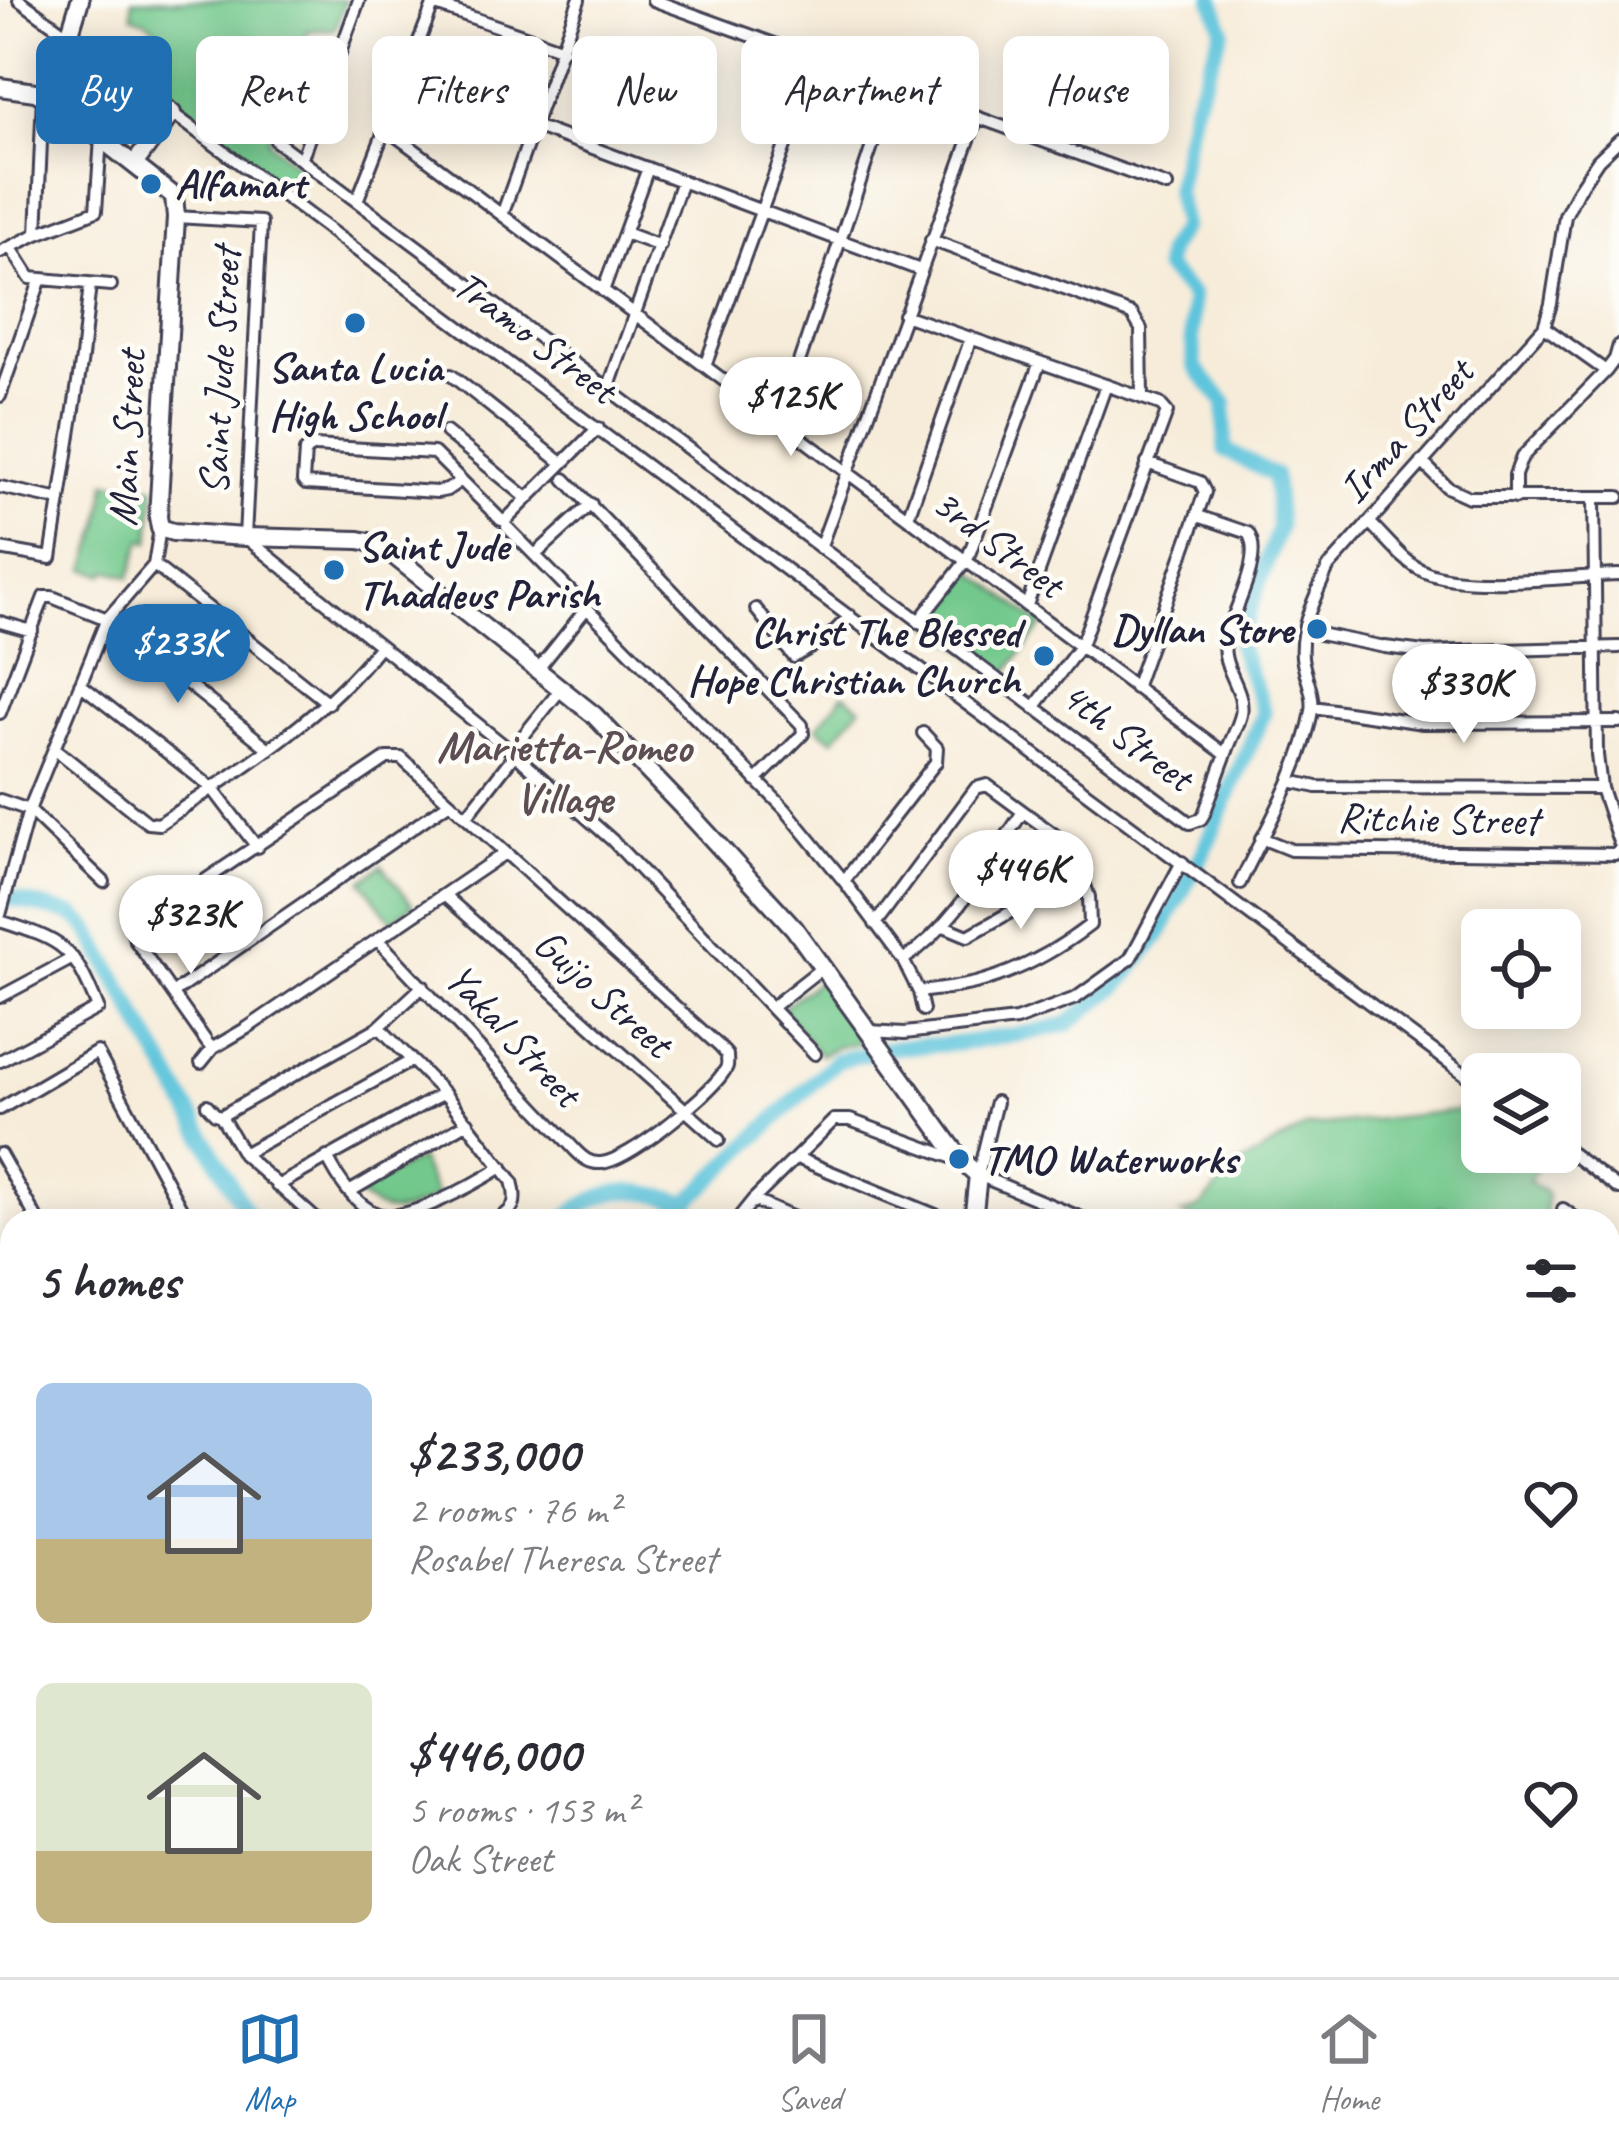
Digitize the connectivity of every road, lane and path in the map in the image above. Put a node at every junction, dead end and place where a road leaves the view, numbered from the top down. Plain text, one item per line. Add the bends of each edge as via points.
1 (19, 0) edge
2 (80, 0) edge
3 (359, 0) edge
4 (579, 0) edge
5 (653, 0) edge
6 (434, 2) edge
7 (69, 36) joint
8 (420, 36) edge
9 (755, 36) edge
10 (563, 49) junction
11 (0, 87) edge
12 (548, 90) edge
13 (36, 94) edge
14 (172, 112) edge
15 (979, 119) edge
16 (548, 131) edge
17 (1619, 140) edge
18 (42, 144) edge
19 (101, 144) edge
20 (109, 144) edge
21 (149, 144) edge
22 (280, 144) edge
23 (378, 144) edge
24 (406, 144) edge
25 (528, 144) edge
26 (787, 144) edge
27 (873, 144) edge
28 (967, 144) edge
29 (302, 160) junction
30 (135, 163) junction
31 (649, 168) junction
32 (682, 181) junction
33 (1167, 186) dead end
34 (357, 202) junction
35 (764, 211) junction
36 (502, 215) junction
37 (176, 217) junction
38 (625, 233) junction
39 (37, 234) junction
40 (841, 239) junction
41 (931, 240) junction
42 (660, 246) junction
43 (5, 250) edge
44 (920, 270) junction
45 (40, 281) junction
46 (90, 284) junction
47 (111, 285) dead end
48 (603, 291) junction
49 (904, 314) junction
50 (636, 315) junction
51 (1544, 326) junction
52 (971, 338) junction
53 (1619, 345) edge
54 (1040, 362) junction
55 (705, 366) junction
56 (1606, 371) junction
57 (451, 375) dead end
58 (1106, 385) junction
59 (608, 389) junction
60 (0, 397) edge
61 (1142, 398) junction
62 (778, 421) junction
63 (598, 428) junction
64 (446, 432) dead end
65 (1422, 462) junction
66 (562, 463) junction
67 (1147, 463) junction
68 (846, 472) junction
69 (566, 479) dead end
70 (460, 481) junction
71 (0, 488) edge
72 (1619, 497) edge
73 (527, 498) junction
74 (1594, 498) junction
75 (1516, 499) junction
76 (60, 500) junction
77 (591, 504) junction
78 (1198, 516) junction
79 (908, 517) junction
80 (1370, 522) junction
81 (502, 523) junction
82 (160, 528) junction
83 (245, 538) junction
84 (820, 548) junction
85 (0, 549) edge
86 (535, 556) junction
87 (967, 560) junction
88 (154, 565) junction
89 (1597, 575) junction
90 (1619, 575) edge
91 (1027, 605) junction
92 (756, 608) dead end
93 (586, 609) junction
94 (850, 616) junction
95 (107, 619) junction
96 (0, 622) edge
97 (919, 622) junction
98 (32, 631) junction
99 (1304, 631) junction
100 (1081, 645) junction
101 (380, 646) junction
102 (1596, 647) junction
103 (1619, 647) edge
104 (538, 669) junction
105 (6, 683) edge
106 (80, 684) junction
107 (1135, 688) junction
108 (561, 689) junction
109 (328, 703) junction
110 (1313, 707) junction
111 (1034, 708) junction
112 (0, 713) edge
113 (1619, 722) edge
114 (1598, 723) junction
115 (923, 733) dead end
116 (55, 749) junction
117 (269, 749) junction
118 (513, 752) junction
119 (1225, 754) junction
120 (756, 781) junction
121 (1290, 781) junction
122 (212, 788) junction
123 (1601, 788) junction
124 (0, 800) edge
125 (450, 802) junction
126 (28, 810) junction
127 (1023, 812) junction
128 (466, 817) junction
129 (1262, 838) junction
130 (1067, 844) junction
131 (257, 847) junction
132 (1618, 849) edge
133 (505, 853) junction
134 (0, 855) edge
135 (14, 859) junction
136 (1185, 864) junction
137 (844, 881) junction
138 (104, 882) dead end
139 (1240, 883) dead end
140 (444, 895) junction
141 (0, 918) edge
142 (875, 924) junction
143 (944, 926) junction
144 (378, 940) junction
145 (74, 958) junction
146 (903, 960) junction
147 (823, 968) junction
148 (423, 986) junction
149 (919, 992) junction
150 (173, 993) junction
151 (0, 997) edge
152 (772, 1007) junction
153 (923, 1010) dead end
154 (379, 1027) junction
155 (871, 1035) junction
156 (213, 1048) junction
157 (815, 1054) dead end
158 (0, 1061) edge
159 (411, 1061) junction
160 (201, 1063) dead end
161 (1461, 1071) edge
162 (444, 1093) junction
163 (996, 1102) dead end
164 (207, 1105) dead end
165 (0, 1109) edge
166 (687, 1112) junction
167 (221, 1116) junction
168 (468, 1122) junction
169 (719, 1140) dead end
170 (0, 1154) edge
171 (243, 1154) junction
172 (327, 1156) junction
173 (797, 1158) junction
174 (1581, 1161) edge
175 (963, 1162) junction
176 (502, 1167) junction
177 (979, 1175) junction
178 (278, 1186) junction
179 (1619, 1189) edge
180 (349, 1192) junction
181 (753, 1200) junction
182 (31, 1209) edge
183 (181, 1209) edge
184 (304, 1209) edge
185 (371, 1209) edge
186 (425, 1209) edge
187 (511, 1209) edge
188 (746, 1209) edge
189 (774, 1209) edge
190 (921, 1209) edge
191 (975, 1209) edge
192 (1060, 1209) edge

1 - 7 street, Tramo Street
2 - 7 street
3 - 29 street
4 - 10 street
5 - 9 street
6 - 8 street
6 - 10 street
10 - 12 street
11 - 13 street
14 - 63 street, Tramo Street
15 - 33 street
16 - 31 street
17 - 51 street, Irma Street via 1565,216
18 - 39 street
19 - 39 street via 96,211
20 - 30 street
21 - 30 street
22 - 29 street, 4th Street
23 - 34 street
24 - 36 street, 3rd Street
25 - 36 street
26 - 35 street
27 - 40 street
28 - 41 street
29 - 34 street, 4th Street
30 - 37 street via 171,191
31 - 32 street
31 - 38 street
32 - 35 street
32 - 42 street
34 - 59 street, 4th Street
35 - 40 street
35 - 55 street
36 - 48 street, 3rd Street
37 - 82 street, Main Street
37 - 83 street, Saint Jude Street via 261,222
38 - 42 street
38 - 48 street
39 - 43 street
40 - 44 street
40 - 62 street
41 - 44 street
41 - 61 street via 1132,314 1141,329
42 - 50 street
43 - 45 street
44 - 49 street
45 - 46 street
45 - 60 street
46 - 47 street
46 - 76 street
48 - 50 street, 3rd Street
49 - 52 street
49 - 68 street
50 - 55 street, 3rd Street
50 - 59 street
51 - 56 street
51 - 65 street, Irma Street
52 - 54 street
52 - 79 street
53 - 56 street
54 - 58 street
54 - 87 street
55 - 62 street, 3rd Street
56 - 75 street via 1522,457
57 - 66 street
58 - 61 street
58 - 91 street
59 - 84 street, 4th Street
61 - 67 street via 1165,407 1166,418
62 - 68 street, 3rd Street
63 - 66 street
63 - 94 street, Tramo Street
64 - 73 street
65 - 75 street via 1457,494
65 - 80 street, Irma Street
66 - 73 street
67 - 78 street via 1203,484
67 - 100 street
68 - 79 street, 3rd Street
68 - 84 street
69 - 77 street
70 - 70 street via 428,452 305,451 303,483 437,492
70 - 81 street
71 - 76 street
72 - 74 street
73 - 81 street
74 - 75 street
74 - 89 street
76 - 85 street via 51,559
77 - 86 street
77 - 120 street via 802,725 803,734
78 - 107 street
78 - 119 street via 1249,533 1254,544 1226,637 1241,714
79 - 87 street, 3rd Street
80 - 89 street via 1429,574 1468,581
80 - 99 street, Irma Street via 1328,568
81 - 86 street
82 - 83 street
82 - 88 street, Main Street
83 - 101 street
83 - 104 street via 379,544
84 - 97 street, 4th Street
86 - 93 street
87 - 91 street, 3rd Street
87 - 97 street
88 - 95 street, Main Street
88 - 109 street
89 - 90 street
89 - 102 street
91 - 100 street, 3rd Street
92 - 94 street via 794,657
93 - 104 street
93 - 120 street
94 - 136 street, Tramo Street
95 - 98 street via 44,597
95 - 106 street, Main Street
95 - 117 street
96 - 98 street
97 - 111 street, 4th Street
98 - 105 street
99 - 102 street via 1424,652
99 - 110 street, Irma Street
100 - 107 street, 3rd Street
100 - 111 street
101 - 109 street
101 - 118 street
102 - 103 street
102 - 114 street
104 - 108 street
105 - 112 street
106 - 116 street, Main Street
106 - 122 street
107 - 119 street, 3rd Street
108 - 118 street
108 - 147 street via 710,836
109 - 117 street
110 - 114 street via 1423,723
110 - 121 street, Irma Street
111 - 119 street, 4th Street via 1190,823 1204,814
113 - 114 street
114 - 123 street
115 - 137 street via 938,748 936,762
116 - 122 street via 154,825
116 - 126 street, Main Street
117 - 122 street
118 - 128 street
118 - 152 street via 642,869
120 - 137 street
121 - 123 street
121 - 129 street, Irma Street
122 - 131 street
123 - 132 street
124 - 126 street
125 - 128 street
125 - 131 street via 401,758 387,758
125 - 150 street
126 - 135 street, Main Street
126 - 138 street
127 - 130 street
127 - 142 street via 987,785 976,788
127 - 143 street
128 - 133 street
129 - 132 street, Ritchie Street via 1291,850
129 - 139 street, Irma Street
130 - 143 street via 1016,909 968,936
130 - 149 street via 1089,897 1090,925 1007,974
131 - 150 street via 133,932
133 - 140 street
133 - 166 street via 727,1055 725,1071
134 - 135 street
135 - 141 street, Main Street
136 - 155 street via 1130,959 1076,998 1016,1020
136 - 161 street, Tramo Street
137 - 142 street
140 - 144 street
140 - 166 street, Guijo Street
141 - 145 street
142 - 146 street
143 - 146 street
144 - 148 street, Yakal Street
144 - 156 street
145 - 151 street
145 - 158 street via 98,1008
146 - 149 street
147 - 152 street
147 - 155 street
148 - 154 street
148 - 166 street, Yakal Street via 594,1163
149 - 153 street
150 - 156 street
152 - 157 street
154 - 159 street
154 - 167 street
155 - 175 street
156 - 160 street
159 - 162 street
159 - 171 street
162 - 168 street
162 - 172 street
163 - 177 street
164 - 167 street
165 - 183 street via 97,1052
166 - 169 street, Guijo Street
167 - 171 street
168 - 176 street
168 - 180 street
170 - 182 street
171 - 178 street
172 - 178 street
172 - 180 street
173 - 175 street via 842,1119
173 - 181 street
173 - 190 street
174 - 179 street
175 - 177 street
176 - 186 street
176 - 187 street via 517,1199
177 - 191 street
177 - 192 street
178 - 184 street
180 - 185 street
181 - 188 street
181 - 189 street

